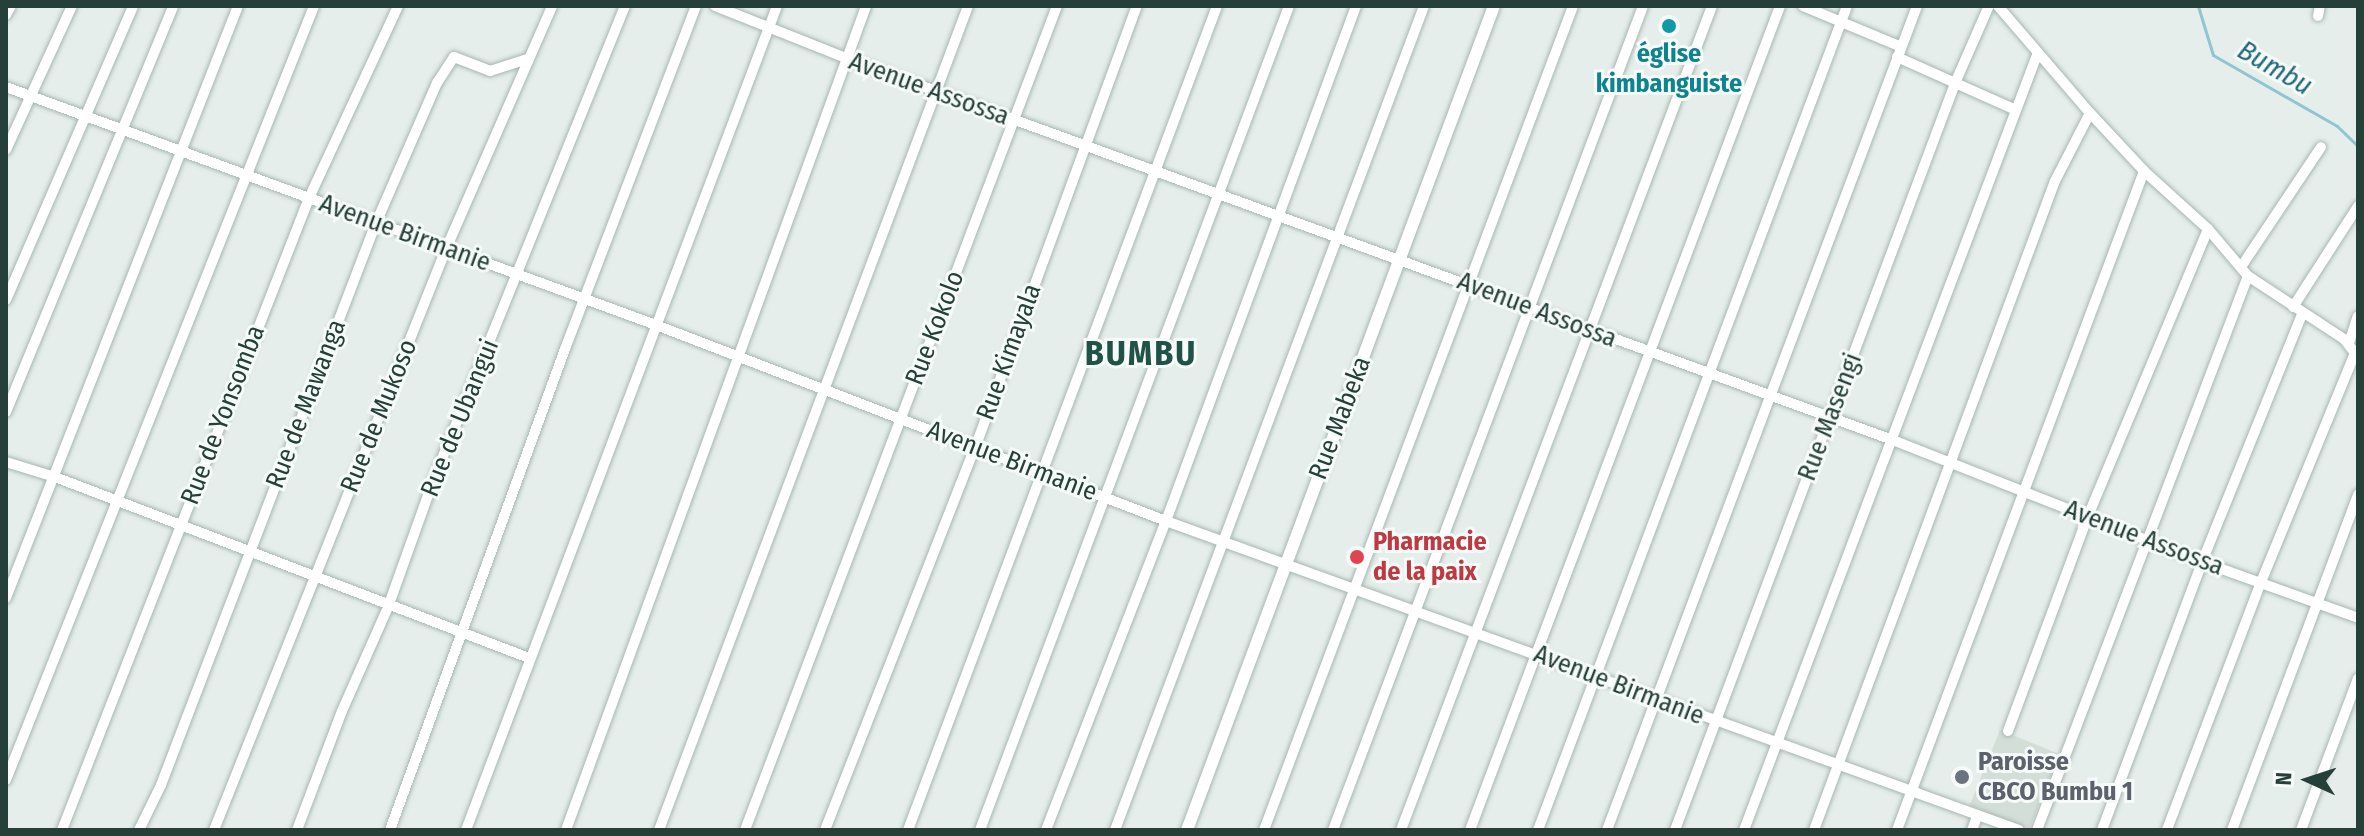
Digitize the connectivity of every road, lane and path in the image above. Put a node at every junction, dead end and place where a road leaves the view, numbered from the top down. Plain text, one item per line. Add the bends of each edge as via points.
1 (11, 6) edge
2 (72, 6) edge
3 (133, 6) edge
4 (173, 6) edge
5 (238, 6) edge
6 (314, 6) edge
7 (398, 6) edge
8 (552, 6) edge
9 (625, 6) edge
10 (696, 6) edge
11 (715, 6) edge
12 (777, 6) edge
13 (866, 6) edge
14 (968, 6) edge
15 (1057, 6) edge
16 (1137, 6) edge
17 (1217, 6) edge
18 (1289, 6) edge
19 (1356, 6) edge
20 (1424, 6) edge
21 (1494, 6) edge
22 (1573, 6) edge
23 (1643, 6) edge
24 (1712, 6) edge
25 (1780, 6) edge
26 (1803, 6) edge
27 (1847, 6) edge
28 (1917, 6) edge
29 (1989, 6) edge
30 (1998, 6) edge
31 (6, 15) edge
32 (1840, 23) junction
33 (769, 28) junction
34 (1898, 52) junction
35 (2037, 55) junction
36 (528, 59) junction
37 (848, 59) junction
38 (1956, 81) junction
39 (6, 87) edge
40 (937, 92) junction
41 (31, 96) junction
42 (2014, 109) junction
43 (2090, 113) junction
44 (87, 118) junction
45 (1013, 120) junction
46 (122, 130) junction
47 (1083, 145) junction
48 (2321, 147) dead end
49 (6, 150) edge
50 (183, 152) junction
51 (2144, 171) junction
52 (1154, 172) junction
53 (249, 174) junction
54 (1218, 194) junction
55 (309, 198) junction
56 (2358, 206) edge
57 (1279, 216) junction
58 (376, 223) junction
59 (2208, 229) junction
60 (1336, 237) junction
61 (446, 249) junction
62 (1400, 259) junction
63 (2245, 271) junction
64 (518, 274) junction
65 (1469, 284) junction
66 (585, 299) junction
67 (6, 300) edge
68 (1530, 308) junction
69 (2298, 311) junction
70 (2358, 316) edge
71 (656, 325) junction
72 (1588, 330) junction
73 (2349, 343) junction
74 (1649, 352) junction
75 (737, 357) junction
76 (1709, 374) junction
77 (825, 390) junction
78 (1770, 397) junction
79 (6, 412) edge
80 (1829, 417) junction
81 (901, 419) junction
82 (1890, 439) junction
83 (975, 448) junction
84 (6, 462) edge
85 (1949, 464) junction
86 (1044, 474) junction
87 (55, 477) junction
88 (2024, 492) junction
89 (2358, 494) edge
90 (1106, 496) junction
91 (116, 503) junction
92 (2088, 516) junction
93 (1166, 521) junction
94 (180, 526) junction
95 (2147, 539) junction
96 (1223, 542) junction
97 (249, 553) junction
98 (2202, 562) junction
99 (1286, 563) junction
100 (315, 578) junction
101 (2261, 582) junction
102 (1356, 589) junction
103 (6, 598) edge
104 (2316, 604) junction
105 (388, 607) junction
106 (1415, 611) junction
107 (2358, 618) edge
108 (465, 633) junction
109 (1476, 634) junction
110 (1536, 653) junction
111 (529, 658) junction
112 (1596, 677) junction
113 (2358, 678) edge
114 (1656, 699) junction
115 (1716, 721) junction
116 (2008, 731) dead end
117 (1776, 744) junction
118 (1838, 767) junction
119 (6, 780) edge
120 (1911, 794) junction
121 (1977, 817) junction
122 (62, 830) edge
123 (139, 830) edge
124 (214, 830) edge
125 (297, 830) edge
126 (390, 830) edge
127 (466, 830) edge
128 (566, 830) edge
129 (659, 830) edge
130 (745, 830) edge
131 (825, 830) edge
132 (908, 830) edge
133 (980, 830) edge
134 (1046, 830) edge
135 (1115, 830) edge
136 (1187, 830) edge
137 (1264, 830) edge
138 (1333, 830) edge
139 (1401, 830) edge
140 (1470, 830) edge
141 (1538, 830) edge
142 (1607, 830) edge
143 (1675, 830) edge
144 (1744, 830) edge
145 (1814, 830) edge
146 (1897, 830) edge
147 (1972, 830) edge
148 (2019, 830) edge
149 (2037, 830) edge
150 (2102, 830) edge
151 (2167, 830) edge
152 (2232, 830) edge
153 (2301, 830) edge

1 - 31 street
2 - 41 street
3 - 44 street
4 - 46 street
5 - 50 street
6 - 53 street
7 - 55 street, Rue de Yonsomba
8 - 36 street, Rue de Mukoso
9 - 64 street, Rue de Ubangui
10 - 66 street
11 - 33 street, Avenue Assossa
12 - 33 street
13 - 37 street
14 - 40 street
15 - 45 street, Rue Kokolo
16 - 47 street, Rue Kimayala
17 - 52 street
18 - 54 street
19 - 57 street
20 - 60 street
21 - 62 street, Rue Mabeka
22 - 65 street
23 - 68 street
24 - 72 street
25 - 74 street
26 - 32 street
27 - 32 street
28 - 34 street
29 - 38 street, Rue Masengi
30 - 35 street
32 - 34 street
32 - 76 street
33 - 37 street, Avenue Assossa
33 - 71 street
34 - 38 street
34 - 78 street
35 - 42 street
35 - 43 street
36 - 58 street, Rue de Mawanga via 490,71 458,56 450,60
36 - 61 street, Rue de Mukoso
37 - 40 street, Avenue Assossa
37 - 75 street
38 - 42 street
38 - 80 street, Rue Masengi
39 - 41 street, Avenue Birmanie
40 - 45 street, Avenue Assossa
40 - 77 street
41 - 44 street, Avenue Birmanie
41 - 49 street
42 - 82 street
43 - 51 street
43 - 85 street via 2055,181
44 - 46 street, Avenue Birmanie
44 - 67 street
45 - 47 street, Avenue Assossa
45 - 81 street, Rue Kokolo
46 - 50 street, Avenue Birmanie
46 - 79 street
47 - 52 street, Avenue Assossa
47 - 83 street, Rue Kimayala
48 - 63 street
50 - 53 street, Avenue Birmanie
50 - 87 street
51 - 59 street
51 - 88 street
52 - 54 street, Avenue Assossa
52 - 86 street
53 - 55 street, Avenue Birmanie
53 - 91 street
54 - 57 street, Avenue Assossa
54 - 90 street
55 - 58 street, Avenue Birmanie
55 - 94 street, Rue de Yonsomba
56 - 69 street
57 - 60 street, Avenue Assossa
57 - 93 street
58 - 61 street, Avenue Birmanie
58 - 97 street, Rue de Mawanga
59 - 63 street
59 - 92 street
60 - 62 street, Avenue Assossa
60 - 96 street
61 - 64 street, Avenue Birmanie
61 - 100 street, Rue de Mukoso
62 - 65 street, Avenue Assossa
62 - 99 street, Rue Mabeka
63 - 69 street
63 - 95 street
64 - 66 street, Avenue Birmanie
64 - 105 street, Rue de Ubangui
65 - 68 street, Avenue Assossa
65 - 102 street
66 - 71 street, Avenue Birmanie
66 - 108 street
68 - 72 street, Avenue Assossa
68 - 106 street
69 - 73 street
69 - 98 street
70 - 73 street
71 - 75 street, Avenue Birmanie
71 - 111 street
72 - 74 street, Avenue Assossa
72 - 109 street
73 - 101 street via 2354,356
74 - 76 street, Avenue Assossa
74 - 110 street
75 - 77 street, Avenue Birmanie
75 - 128 street
76 - 78 street, Avenue Assossa
76 - 112 street
77 - 81 street, Avenue Birmanie
77 - 129 street
78 - 80 street, Avenue Assossa
78 - 114 street
80 - 82 street, Avenue Assossa
80 - 115 street, Rue Masengi
81 - 83 street, Avenue Birmanie
81 - 130 street, Rue Kokolo
82 - 85 street, Avenue Assossa
82 - 117 street
83 - 86 street, Avenue Birmanie
83 - 131 street, Rue Kimayala
84 - 87 street
85 - 88 street, Avenue Assossa
85 - 118 street
86 - 90 street, Avenue Birmanie
86 - 132 street
87 - 91 street
87 - 103 street
88 - 92 street, Avenue Assossa
88 - 120 street
89 - 104 street
90 - 93 street, Avenue Birmanie
90 - 133 street
91 - 94 street
91 - 119 street
92 - 95 street, Avenue Assossa
92 - 116 street
93 - 96 street, Avenue Birmanie
93 - 134 street
94 - 97 street
94 - 122 street, Rue de Yonsomba
95 - 98 street, Avenue Assossa
95 - 149 street
96 - 99 street, Avenue Birmanie
96 - 135 street
97 - 100 street
97 - 123 street, Rue de Mawanga
98 - 101 street, Avenue Assossa
98 - 150 street
99 - 102 street, Avenue Birmanie
99 - 136 street, Rue Mabeka
100 - 105 street
100 - 124 street, Rue de Mukoso
101 - 104 street, Avenue Assossa
101 - 151 street
102 - 106 street, Avenue Birmanie
102 - 137 street
104 - 107 street, Avenue Assossa
104 - 152 street
105 - 108 street
105 - 125 street, Rue de Ubangui
106 - 109 street, Avenue Birmanie
106 - 138 street
108 - 111 street
108 - 126 street
109 - 110 street, Avenue Birmanie
109 - 139 street
110 - 112 street, Avenue Birmanie
110 - 140 street
111 - 127 street
112 - 114 street, Avenue Birmanie
112 - 141 street
113 - 153 street
114 - 115 street, Avenue Birmanie
114 - 142 street
115 - 117 street, Avenue Birmanie
115 - 143 street, Rue Masengi
117 - 118 street, Avenue Birmanie
117 - 144 street
118 - 120 street, Avenue Birmanie
118 - 145 street
120 - 121 street, Avenue Birmanie
120 - 146 street
121 - 147 street
121 - 148 street, Avenue Birmanie

